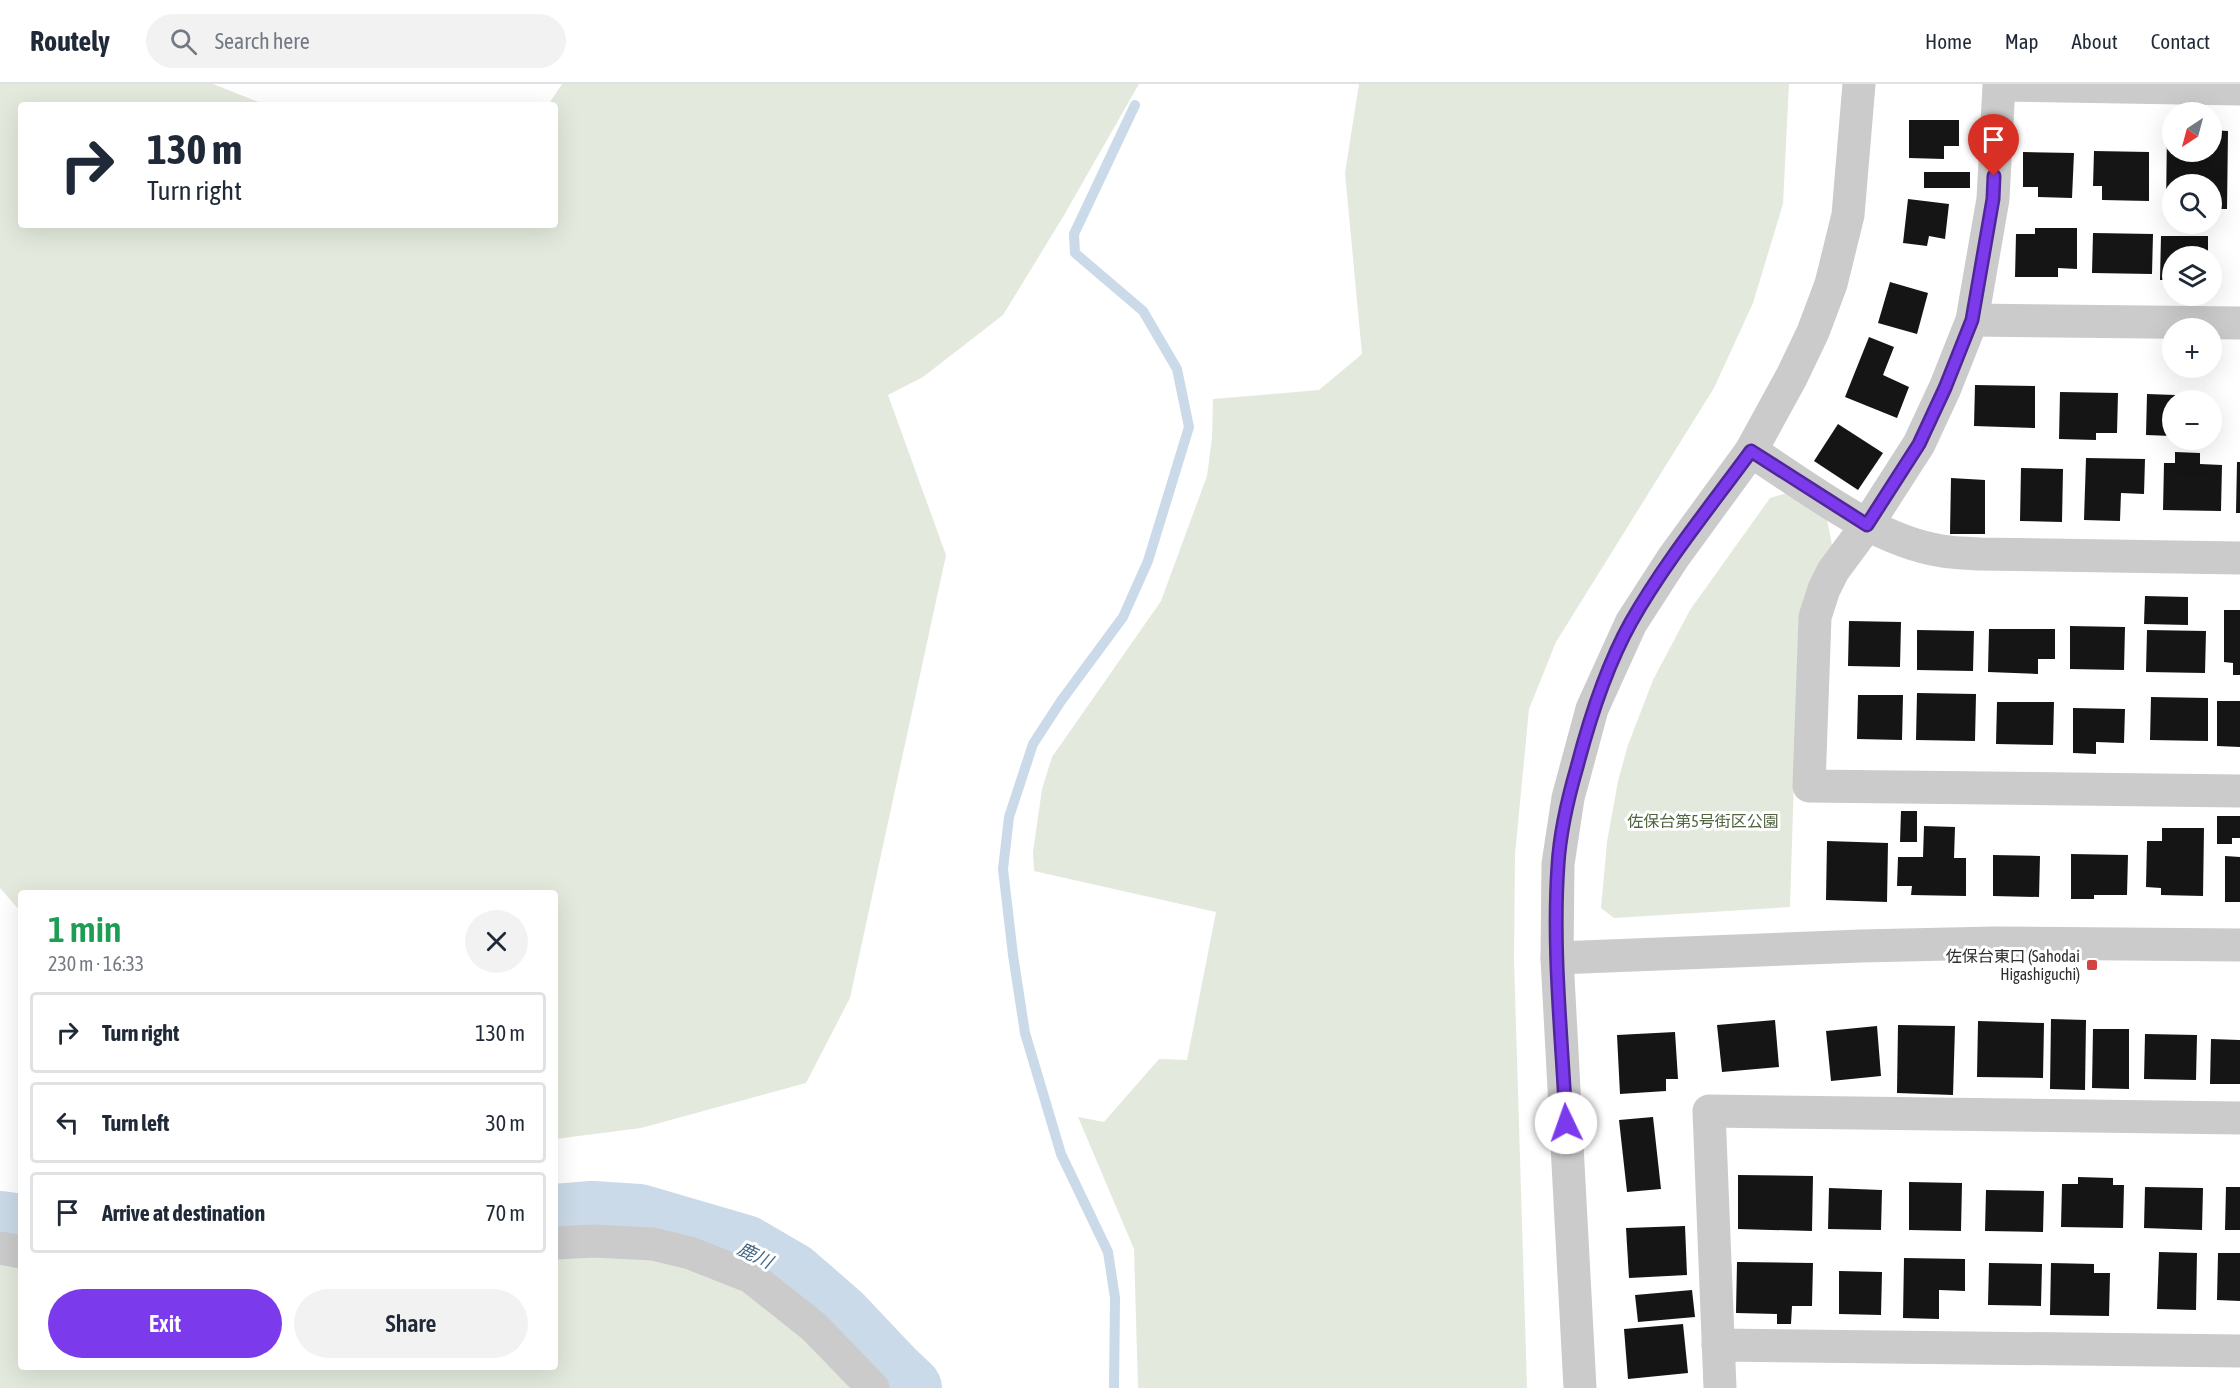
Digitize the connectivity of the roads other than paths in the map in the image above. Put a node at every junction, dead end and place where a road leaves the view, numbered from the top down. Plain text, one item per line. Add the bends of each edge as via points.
1 (1859, 84) edge
2 (2240, 89) edge
3 (1972, 320) junction
4 (2240, 323) edge
5 (1751, 451) junction
6 (1867, 525) junction
7 (2240, 558) edge
8 (2240, 791) edge
9 (2240, 945) edge
10 (1557, 958) junction
11 (2240, 1118) edge
12 (558, 1243) edge
13 (0, 1248) edge
14 (18, 1251) edge
15 (1718, 1345) junction
16 (2240, 1352) edge
17 (873, 1388) edge
18 (1580, 1388) edge
19 (1720, 1388) edge

1 - 5 street via 1848,215 1831,284 1796,368
2 - 3 street via 1999,85 1993,199
3 - 4 street
3 - 6 street via 1919,444
5 - 6 street
5 - 10 street via 1631,623 1592,710 1568,798 1558,864
6 - 7 street via 1900,540 1950,552
6 - 8 street via 1833,571 1815,617 1809,786
9 - 10 street via 1994,943
10 - 18 street
11 - 15 street via 1709,1111
12 - 17 street via 653,1244 690,1253 751,1277 814,1327
13 - 14 street
15 - 16 street
15 - 19 street

